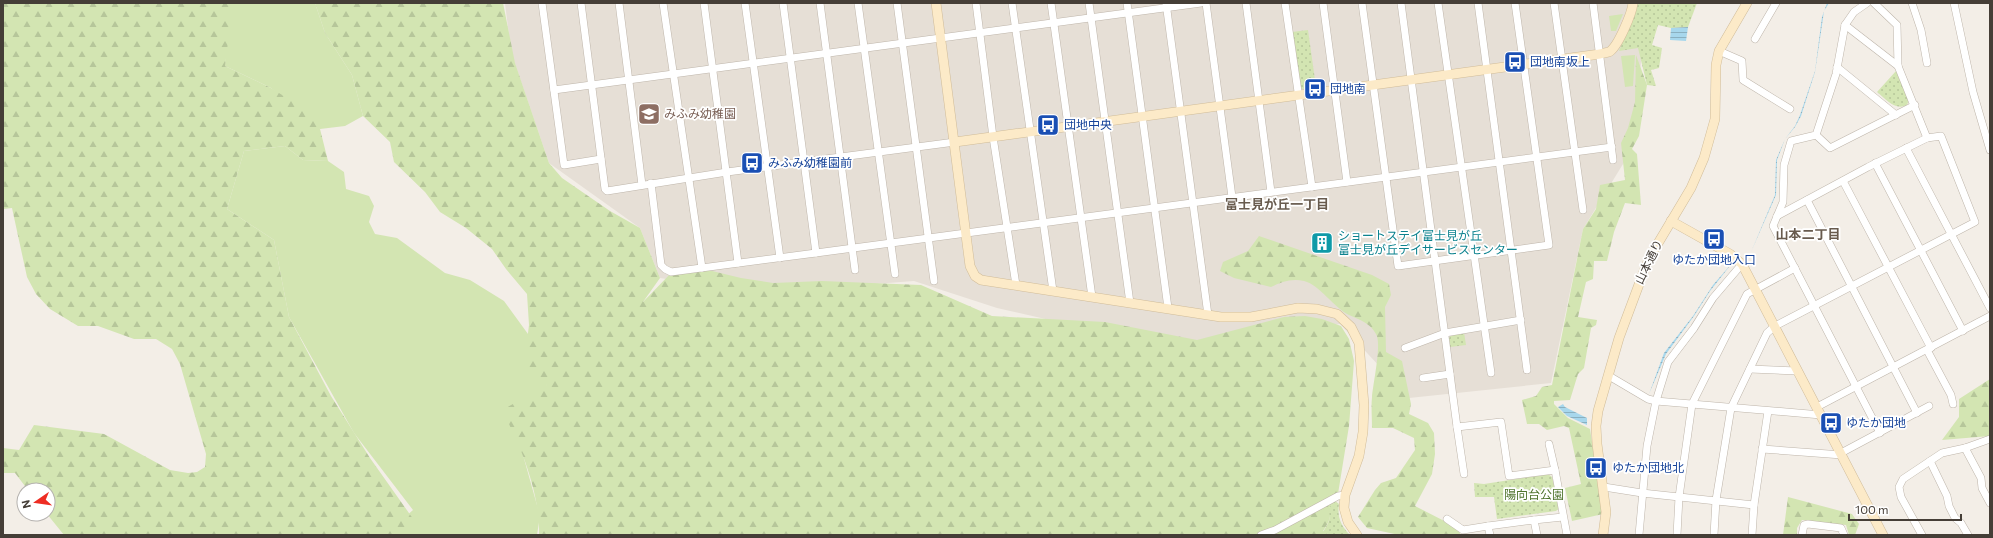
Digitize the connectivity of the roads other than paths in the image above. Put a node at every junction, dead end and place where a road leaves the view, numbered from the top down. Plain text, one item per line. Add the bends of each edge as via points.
1 (542, 3) edge
2 (581, 3) edge
3 (619, 3) edge
4 (663, 3) edge
5 (704, 3) edge
6 (745, 3) edge
7 (783, 3) edge
8 (820, 3) edge
9 (858, 3) edge
10 (897, 3) edge
11 (936, 3) edge
12 (976, 3) edge
13 (1012, 3) edge
14 (1051, 3) edge
15 (1089, 3) edge
16 (1127, 3) edge
17 (1201, 3) edge
18 (1206, 3) edge
19 (1246, 3) edge
20 (1285, 3) edge
21 (1323, 3) edge
22 (1362, 3) edge
23 (1401, 3) edge
24 (1438, 3) edge
25 (1478, 3) edge
26 (1515, 3) edge
27 (1554, 3) edge
28 (1593, 3) edge
29 (1633, 3) edge
30 (1747, 3) edge
31 (1776, 3) edge
32 (1867, 3) edge
33 (1874, 3) edge
34 (1912, 3) edge
35 (1954, 3) edge
36 (1166, 5) edge
37 (1129, 13) junction
38 (1091, 18) junction
39 (1054, 23) junction
40 (1845, 25) junction
41 (1015, 28) junction
42 (980, 33) junction
43 (941, 38) junction
44 (1755, 40) dead end
45 (902, 43) junction
46 (864, 48) junction
47 (1719, 51) junction
48 (826, 53) junction
49 (1600, 54) junction
50 (791, 58) junction
51 (1562, 59) junction
52 (752, 63) junction
53 (1927, 63) dead end
54 (1524, 64) junction
55 (1898, 66) junction
56 (1837, 67) junction
57 (714, 69) junction
58 (1487, 70) junction
59 (674, 74) junction
60 (1449, 75) junction
61 (629, 80) junction
62 (1411, 80) junction
63 (591, 85) junction
64 (1373, 85) junction
65 (554, 90) junction
66 (1335, 90) junction
67 (1298, 95) junction
68 (1259, 100) junction
69 (1914, 105) junction
70 (1220, 106) junction
71 (1790, 109) dead end
72 (1181, 111) junction
73 (1896, 115) junction
74 (1142, 116) junction
75 (1105, 122) junction
76 (1068, 127) junction
77 (1031, 132) junction
78 (1816, 135) junction
79 (993, 137) junction
80 (1927, 138) junction
81 (955, 142) junction
82 (916, 147) junction
83 (1612, 147) junction
84 (1906, 148) junction
85 (1990, 150) edge
86 (878, 152) junction
87 (1575, 152) junction
88 (841, 157) junction
89 (1537, 157) junction
90 (601, 160) junction
91 (1614, 160) dead end
92 (804, 162) junction
93 (1499, 162) junction
94 (1875, 163) junction
95 (1462, 166) junction
96 (766, 167) junction
97 (727, 172) junction
98 (1423, 172) junction
99 (1386, 177) junction
100 (688, 178) junction
101 (1843, 181) junction
102 (1348, 182) junction
103 (651, 184) junction
104 (642, 185) junction
105 (1312, 186) junction
106 (1271, 192) junction
107 (1232, 197) junction
108 (1807, 200) junction
109 (1194, 202) junction
110 (1154, 207) junction
111 (1583, 210) dead end
112 (1118, 212) junction
113 (1777, 216) junction
114 (1081, 217) junction
115 (1671, 220) junction
116 (1043, 222) junction
117 (1007, 227) junction
118 (966, 233) junction
119 (1952, 235) junction
120 (928, 238) junction
121 (890, 243) junction
122 (853, 248) junction
123 (1511, 250) junction
124 (1921, 251) junction
125 (816, 253) junction
126 (1473, 256) junction
127 (780, 258) junction
128 (1435, 261) junction
129 (738, 263) junction
130 (1742, 264) junction
131 (702, 268) junction
132 (1795, 268) junction
133 (1888, 268) junction
134 (855, 270) dead end
135 (895, 274) dead end
136 (934, 281) dead end
137 (1016, 285) junction
138 (1851, 287) junction
139 (1755, 289) junction
140 (1053, 291) junction
141 (1092, 297) junction
142 (1130, 303) junction
143 (1815, 306) junction
144 (1168, 308) junction
145 (1990, 308) edge
146 (1208, 315) junction
147 (1990, 316) edge
148 (1521, 320) junction
149 (1484, 326) junction
150 (1775, 326) junction
151 (1963, 331) junction
152 (1445, 333) junction
153 (1405, 348) dead end
154 (1929, 349) junction
155 (1893, 368) junction
156 (1750, 369) junction
157 (1527, 370) dead end
158 (1798, 371) junction
159 (1491, 373) dead end
160 (1450, 374) junction
161 (1609, 376) junction
162 (1422, 378) dead end
163 (1856, 387) junction
164 (1656, 401) junction
165 (1692, 404) junction
166 (1953, 404) dead end
167 (1929, 406) dead end
168 (1731, 408) junction
169 (1768, 411) junction
170 (1819, 411) junction
171 (1917, 413) junction
172 (1457, 427) junction
173 (1880, 433) junction
174 (1990, 439) edge
175 (1549, 444) dead end
176 (1965, 448) junction
177 (1762, 449) junction
178 (1841, 454) junction
179 (1930, 461) junction
180 (1555, 470) junction
181 (1464, 474) dead end
182 (1604, 487) junction
183 (1642, 493) junction
184 (1345, 495) junction
185 (1679, 497) junction
186 (1716, 500) junction
187 (1990, 503) edge
188 (1754, 505) junction
189 (1563, 517) junction
190 (1447, 519) dead end
191 (1534, 520) junction
192 (1488, 526) junction
193 (1260, 535) edge
194 (1357, 535) edge
195 (1490, 535) edge
196 (1537, 535) edge
197 (1567, 535) edge
198 (1603, 535) edge
199 (1639, 535) edge
200 (1676, 535) edge
201 (1714, 535) edge
202 (1752, 535) edge
203 (1802, 535) edge
204 (1844, 535) edge
205 (1883, 535) edge
206 (1922, 535) edge
207 (1968, 535) edge

1 - 65 street
2 - 63 street
3 - 61 street
4 - 59 street
5 - 57 street
6 - 52 street
7 - 50 street
8 - 48 street
9 - 46 street
10 - 45 street
11 - 43 street
12 - 42 street
13 - 41 street
14 - 39 street
15 - 38 street
16 - 37 street
17 - 36 street
18 - 70 street
19 - 68 street
20 - 67 street
21 - 66 street
22 - 64 street
23 - 62 street
24 - 60 street
25 - 58 street
26 - 54 street
27 - 51 street
28 - 49 street
29 - 49 street via 1626,24 1612,49
30 - 47 street, 山本通り
31 - 44 street
32 - 40 street via 1854,12
33 - 55 street via 1897,25
34 - 53 street via 1921,30
35 - 85 street via 1973,92
36 - 37 street
36 - 72 street
37 - 38 street
37 - 74 street
38 - 39 street
38 - 75 street
39 - 41 street
39 - 76 street
40 - 55 street
40 - 56 street
41 - 42 street
41 - 77 street
42 - 43 street
42 - 79 street
43 - 45 street
43 - 81 street
45 - 46 street
45 - 82 street
46 - 48 street
46 - 86 street
47 - 71 street via 1742,61 1743,80
47 - 115 street, 山本通り via 1716,65 1715,120 1711,139 1699,172
48 - 50 street
48 - 88 street
49 - 51 street
49 - 83 street
50 - 52 street
50 - 92 street
51 - 54 street
51 - 87 street
52 - 57 street
52 - 96 street
54 - 58 street
54 - 89 street
55 - 69 street
56 - 73 street
56 - 78 street
57 - 59 street
57 - 97 street
58 - 60 street
58 - 93 street
59 - 61 street
59 - 100 street
60 - 62 street
60 - 95 street
61 - 63 street
61 - 104 street
62 - 64 street
62 - 98 street
63 - 65 street
63 - 90 street
64 - 66 street
64 - 99 street
65 - 90 street via 564,165
66 - 67 street
66 - 102 street
67 - 68 street
67 - 105 street
68 - 70 street
68 - 106 street
69 - 73 street
69 - 80 street
70 - 72 street
70 - 107 street
72 - 74 street
72 - 109 street
73 - 78 street via 1830,148
74 - 75 street
74 - 110 street
75 - 76 street
75 - 112 street
76 - 77 street
76 - 114 street
77 - 79 street
77 - 116 street
78 - 113 street via 1791,141 1784,165 1783,202
79 - 81 street
79 - 117 street
80 - 84 street
80 - 119 street via 1941,136 1975,222
81 - 82 street
81 - 118 street
82 - 86 street
82 - 120 street
83 - 87 street
83 - 91 street
84 - 94 street
84 - 119 street
86 - 88 street
86 - 121 street
87 - 89 street
87 - 111 street
88 - 92 street
88 - 122 street
89 - 93 street
89 - 123 street via 1549,245
90 - 104 street via 607,191
92 - 96 street
92 - 125 street
93 - 95 street
93 - 123 street
94 - 101 street
94 - 124 street
95 - 98 street
95 - 126 street
96 - 97 street
96 - 127 street
97 - 100 street
97 - 129 street
98 - 99 street
98 - 128 street
99 - 102 street
99 - 128 street via 1398,266
100 - 103 street
100 - 131 street
101 - 108 street
101 - 133 street
102 - 105 street
103 - 104 street
103 - 131 street via 661,265 671,272
105 - 106 street
106 - 107 street
107 - 109 street
108 - 113 street
108 - 138 street
109 - 110 street
109 - 146 street
110 - 112 street
110 - 144 street
112 - 114 street
112 - 142 street
113 - 132 street via 1772,226
114 - 116 street
114 - 141 street
115 - 130 street via 1730,254
115 - 161 street, 山本通り via 1651,255 1634,293
116 - 117 street
116 - 140 street
117 - 118 street
117 - 137 street
118 - 120 street
118 - 137 street via 970,266 975,276 981,280
119 - 124 street
119 - 145 street
120 - 121 street
120 - 136 street
121 - 122 street
121 - 135 street
122 - 125 street
122 - 134 street
123 - 126 street
123 - 148 street
124 - 133 street
124 - 151 street
125 - 127 street
126 - 128 street
126 - 149 street
127 - 129 street
128 - 152 street
129 - 131 street
130 - 139 street
130 - 164 street via 1713,298 1668,362
132 - 139 street
132 - 143 street
133 - 138 street
133 - 154 street
137 - 140 street
138 - 143 street
138 - 155 street
139 - 150 street
139 - 165 street via 1747,294
140 - 141 street
141 - 142 street
142 - 144 street
143 - 150 street
143 - 163 street
144 - 146 street
146 - 184 street via 1251,317 1298,308 1317,309 1337,314 1351,328 1359,343 1364,405 1359,456
147 - 151 street
148 - 149 street
148 - 157 street
149 - 152 street
149 - 159 street
150 - 156 street via 1768,333
150 - 158 street
151 - 154 street
152 - 153 street
152 - 160 street
154 - 155 street
154 - 166 street
155 - 163 street
155 - 171 street
156 - 158 street
156 - 168 street
158 - 170 street
160 - 162 street
160 - 172 street
161 - 164 street
161 - 182 street, 山本通り via 1596,426 1596,444
163 - 170 street
163 - 173 street
164 - 165 street
164 - 183 street via 1647,446
165 - 168 street
165 - 185 street
167 - 171 street
168 - 169 street
168 - 186 street
169 - 170 street
169 - 177 street
170 - 178 street
171 - 173 street
172 - 180 street via 1501,422 1509,476
172 - 181 street
173 - 178 street
174 - 176 street
175 - 180 street
176 - 179 street via 1942,453
176 - 187 street via 1981,478 1982,488
177 - 178 street
177 - 188 street
178 - 205 street
179 - 206 street via 1902,479 1899,487 1901,497
179 - 207 street via 1947,496 1948,506
180 - 189 street
182 - 183 street
182 - 198 street, 山本通り via 1606,512
183 - 185 street
183 - 199 street
184 - 193 street via 1338,496 1275,530
184 - 194 street via 1344,508 1348,522
185 - 186 street
185 - 200 street
186 - 188 street
186 - 201 street
188 - 202 street
189 - 191 street
189 - 197 street
190 - 192 street via 1463,530
191 - 192 street
191 - 196 street
192 - 195 street
203 - 204 street via 1804,525 1808,524 1841,528

